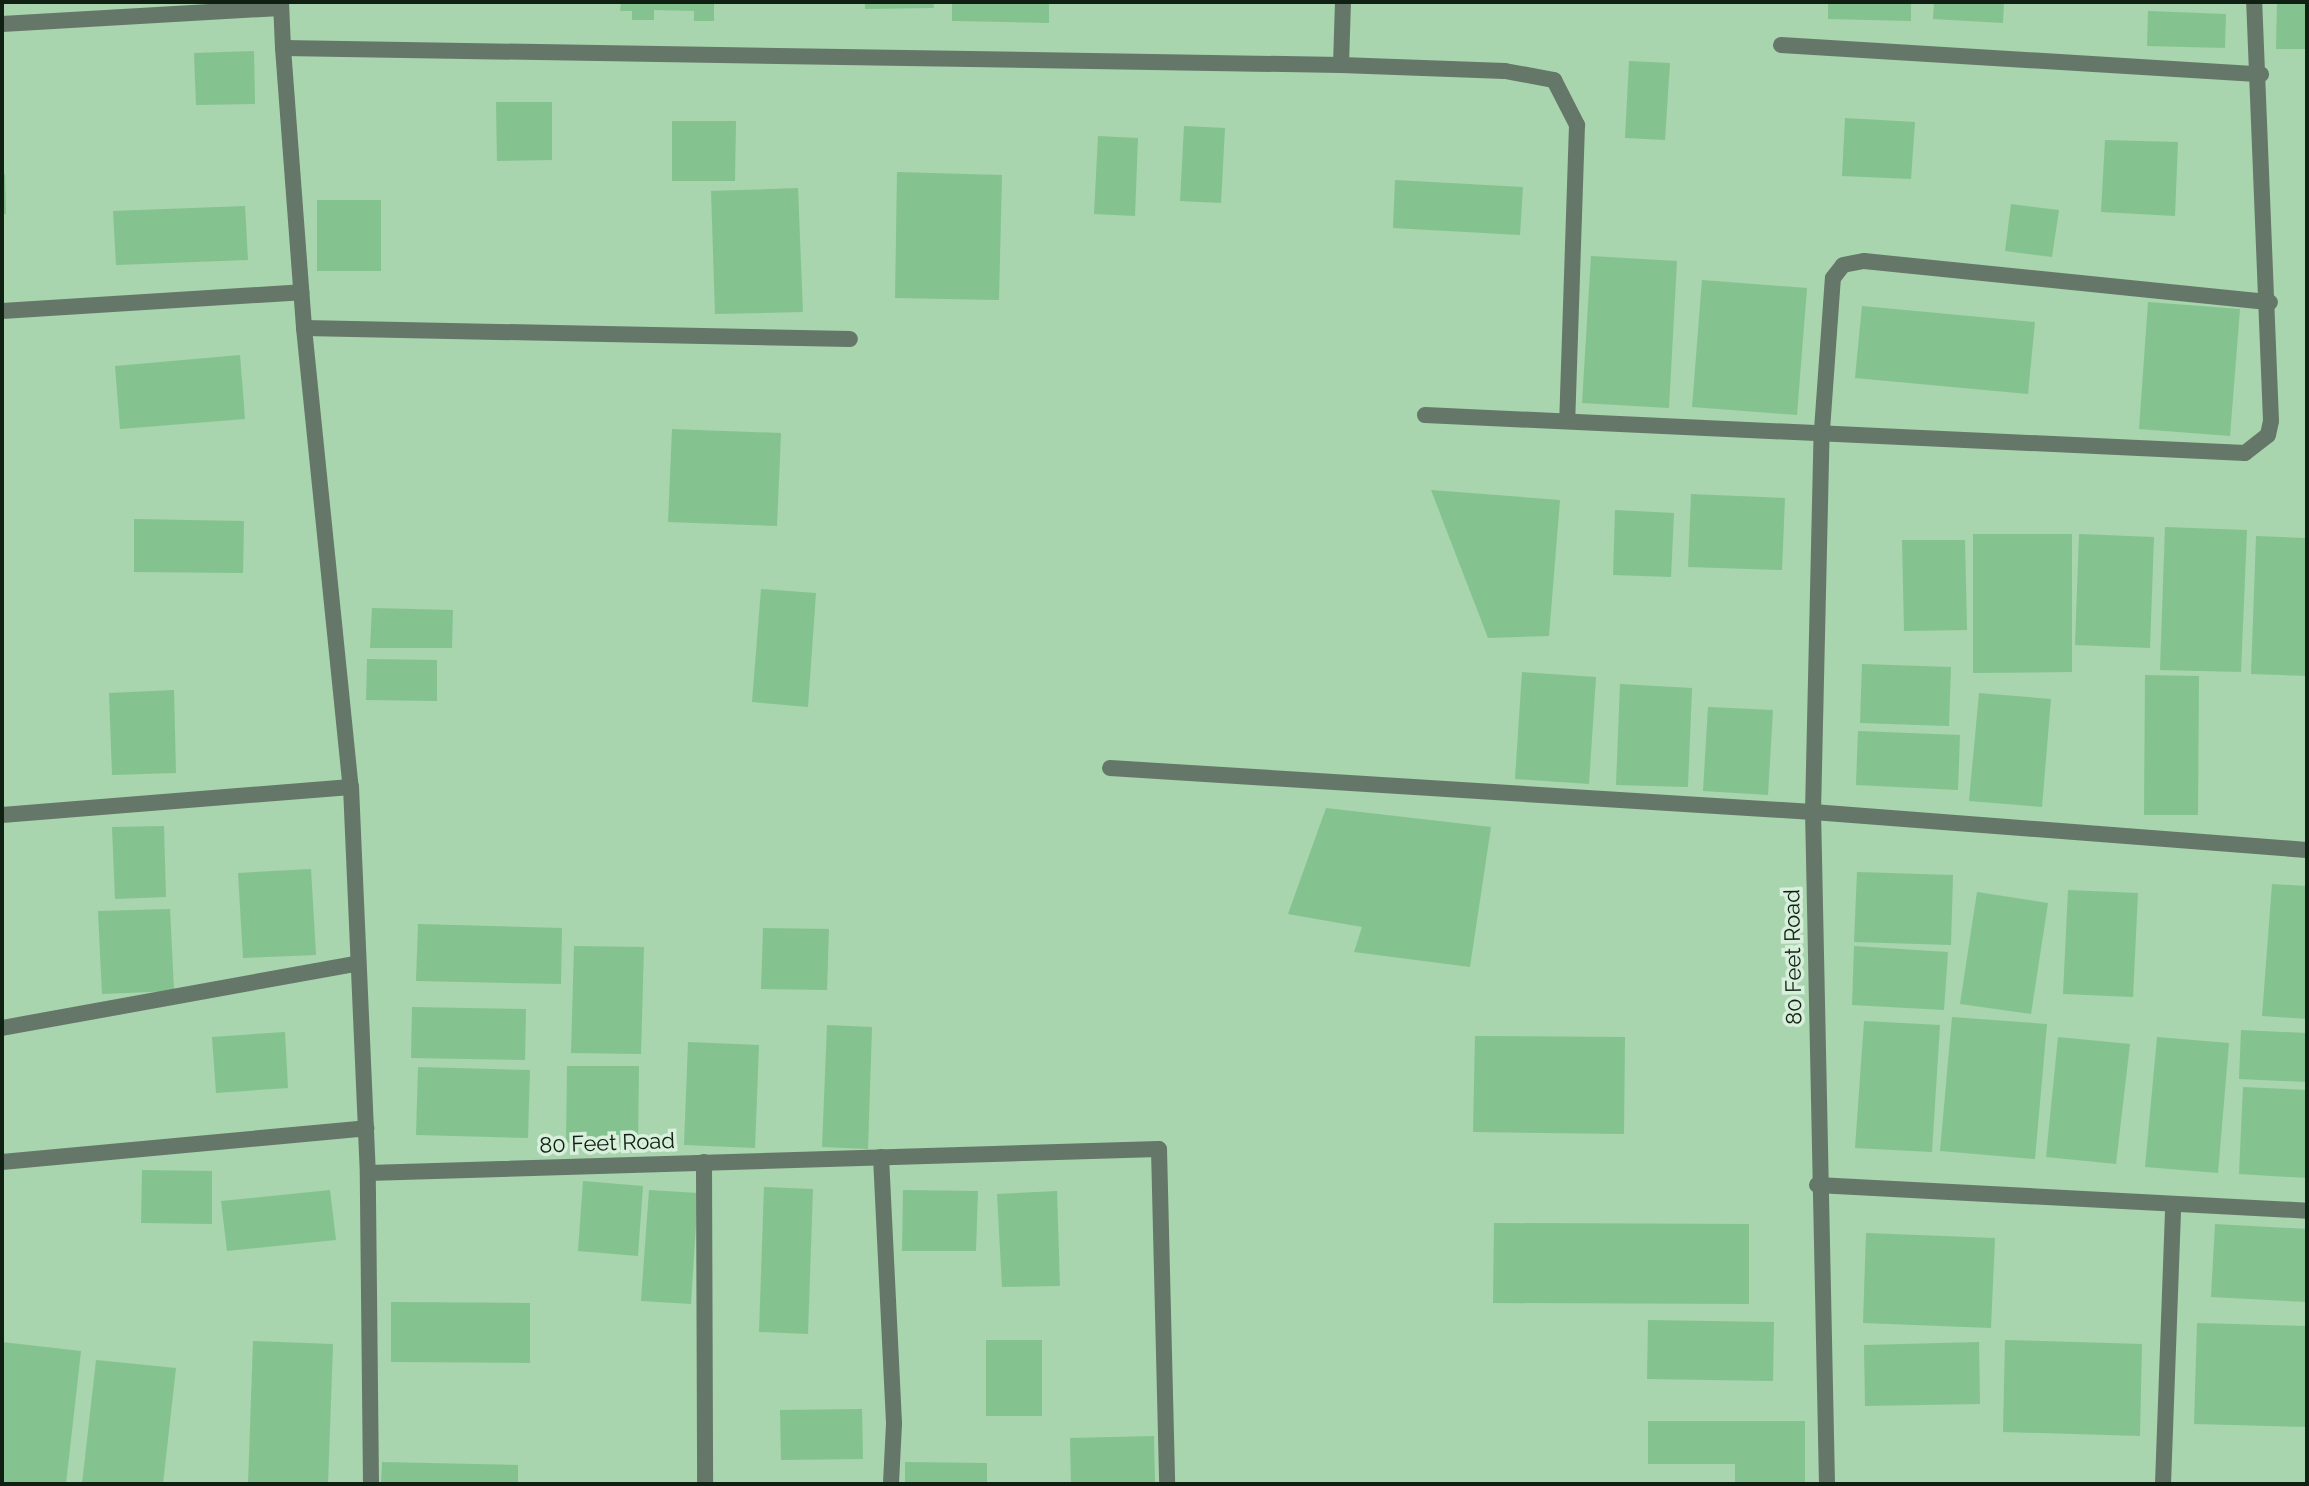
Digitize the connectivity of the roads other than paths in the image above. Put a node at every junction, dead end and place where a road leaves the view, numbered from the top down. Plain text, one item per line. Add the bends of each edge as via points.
1 (1343, 2) edge
2 (2254, 2) edge
3 (281, 5) edge
4 (2, 24) edge
5 (1781, 45) dead end
6 (283, 48) junction
7 (1341, 65) junction
8 (2261, 74) junction
9 (301, 292) junction
10 (2270, 302) junction
11 (2, 311) edge
12 (304, 328) junction
13 (850, 339) dead end
14 (1425, 415) dead end
15 (1567, 420) junction
16 (1822, 430) junction
17 (1110, 768) dead end
18 (351, 787) junction
19 (1813, 812) junction
20 (2, 815) edge
21 (2307, 850) edge
22 (358, 963) junction
23 (2, 1028) edge
24 (366, 1128) junction
25 (881, 1157) junction
26 (2, 1162) edge
27 (704, 1162) junction
28 (368, 1173) junction
29 (1817, 1185) junction
30 (2173, 1206) junction
31 (2307, 1211) edge
32 (371, 1484) edge
33 (705, 1484) edge
34 (891, 1484) edge
35 (1167, 1484) edge
36 (1827, 1484) edge
37 (2163, 1484) edge

1 - 7 street
2 - 8 street
3 - 4 street
3 - 6 street
5 - 8 street
6 - 7 street
6 - 9 street
7 - 15 street via 1505,71 1554,80 1566,98 1577,125
8 - 10 street
9 - 11 street
9 - 12 street
10 - 16 street via 2271,421 2268,435 2245,453
10 - 16 street, 80 Feet Road via 1864,261 1843,265 1833,278
12 - 13 street
12 - 18 street
14 - 15 street
15 - 16 street
16 - 19 street, 80 Feet Road
17 - 19 street
18 - 20 street
18 - 22 street
19 - 21 street
19 - 29 street, 80 Feet Road
22 - 23 street
22 - 24 street
24 - 26 street
24 - 28 street
25 - 27 street, 80 Feet Road
25 - 34 street via 894,1424
25 - 35 street, 80 Feet Road via 1159,1149
27 - 28 street, 80 Feet Road
27 - 33 street
28 - 32 street
29 - 30 street
29 - 36 street, 80 Feet Road
30 - 31 street
30 - 37 street

